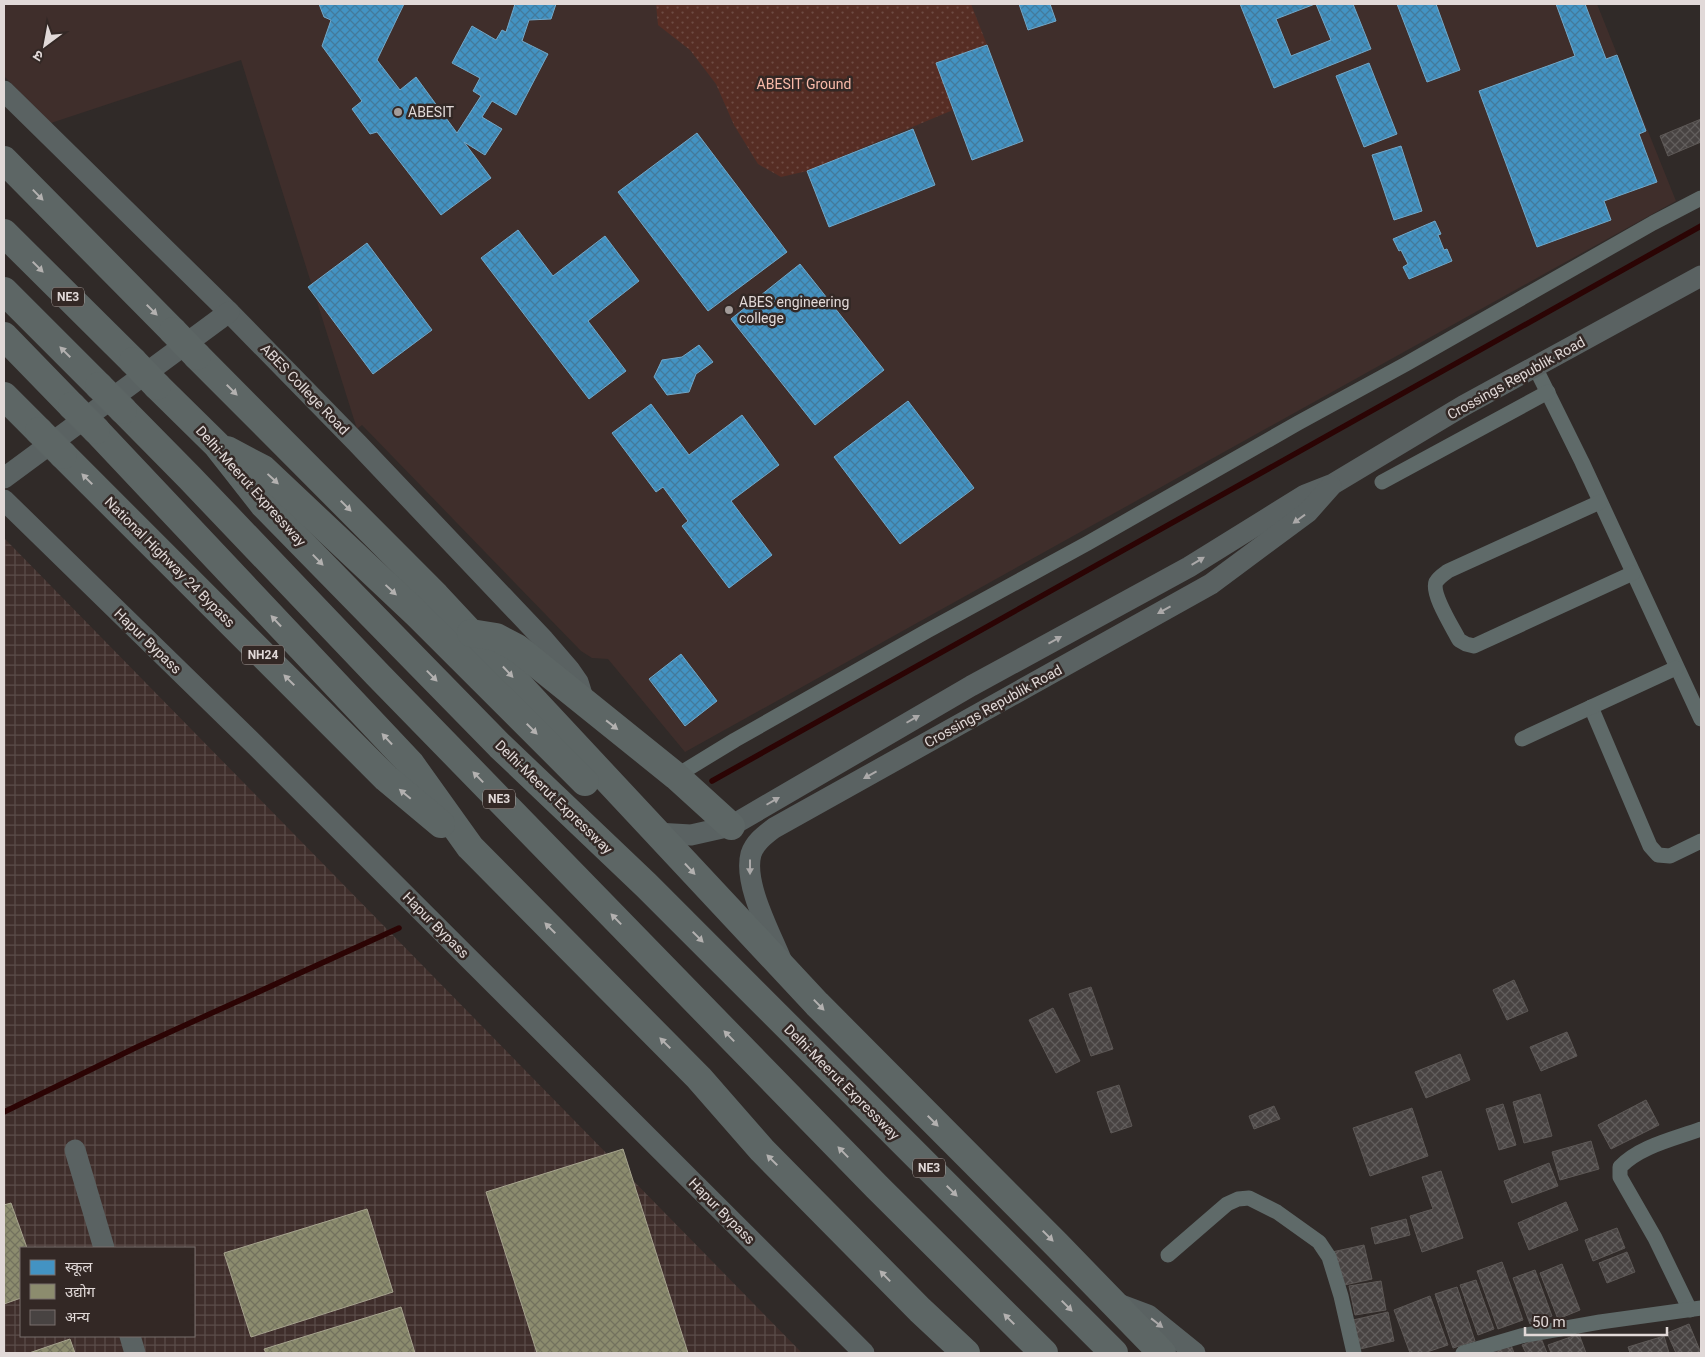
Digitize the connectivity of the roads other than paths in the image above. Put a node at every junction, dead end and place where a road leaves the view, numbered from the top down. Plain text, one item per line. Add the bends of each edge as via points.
1 (4, 91) edge
2 (4, 160) edge
3 (1701, 198) edge
4 (4, 233) edge
5 (1701, 276) edge
6 (4, 290) edge
7 (229, 312) junction
8 (4, 336) edge
9 (1535, 366) junction
10 (1548, 392) junction
11 (4, 396) edge
12 (217, 445) junction
13 (138, 473) junction
14 (4, 478) edge
15 (1382, 482) dead end
16 (1333, 484) junction
17 (4, 500) edge
18 (1600, 502) junction
19 (1632, 573) junction
20 (471, 634) junction
21 (1676, 668) junction
22 (388, 685) junction
23 (1696, 694) edge
24 (585, 704) junction
25 (1591, 707) junction
26 (1701, 719) edge
27 (1522, 739) dead end
28 (676, 776) junction
29 (731, 826) junction
30 (656, 833) junction
31 (1701, 841) edge
32 (470, 847) junction
33 (786, 970) junction
34 (1701, 1129) edge
35 (75, 1150) dead end
36 (104, 1247) edge
37 (1168, 1255) dead end
38 (1113, 1302) junction
39 (1696, 1309) edge
40 (920, 1310) junction
41 (130, 1337) edge
42 (135, 1353) edge
43 (864, 1353) edge
44 (954, 1353) edge
45 (966, 1353) edge
46 (1044, 1353) edge
47 (1114, 1353) edge
48 (1162, 1353) edge
49 (1195, 1353) edge
50 (1354, 1353) edge
51 (1463, 1353) edge

1 - 7 street, ABES College Road
2 -> 20 highway, bridge
3 - 28 street via 927,631
4 -> 12 highway, Delhi-Meerut Expressway / NE3, bridge
5 - 9 street, Crossings Republik Road
22 -> 6 highway, NE3, bridge
7 - 14 street
7 - 24 street, ABES College Road via 544,640 578,682
8 - 13 highway, bridge
9 - 10 street
9 - 16 street, Crossings Republik Road
10 - 15 street
10 - 18 street
32 -> 11 highway, National Highway 24 Bypass / NH24, bridge via 386,778
12 -> 30 highway via 263,469 418,615 614,810
12 -> 47 highway, Delhi-Meerut Expressway / NE3 via 264,505 500,746 646,885
13 - 22 highway via 162,479 176,488 362,678 372,686
32 -> 13 highway via 410,763
29 -> 16 street, Crossings Republik Road via 971,686 1189,567 1305,495
16 -> 33 street, Crossings Republik Road via 1308,512 1212,584 774,828 762,838 751,853 750,873 758,904
17 - 43 street, Hapur Bypass via 255,745
18 - 19 street
18 - 19 street via 1448,571 1435,583 1435,593 1460,640 1474,646
19 - 21 street
20 - 24 highway via 496,637 517,648
20 -> 30 highway
21 - 23 street
21 - 25 street
46 -> 22 highway, NE3 via 870,1180
23 - 26 street
24 -> 28 highway
25 - 27 street
25 - 31 street via 1650,846 1658,855 1670,856
28 - 29 highway
29 - 30 street, Crossings Republik Road via 691,835
30 -> 33 highway
40 -> 32 highway via 762,1150 699,1078
33 -> 38 highway
34 - 39 street via 1642,1151 1620,1167 1620,1177
35 - 36 street
37 - 50 street via 1227,1204 1238,1199 1249,1198 1277,1212 1319,1242 1329,1257
38 - 48 highway
38 -> 49 street via 1148,1315
39 - 51 street via 1521,1336
40 - 44 street
40 - 45 highway
41 - 42 street

